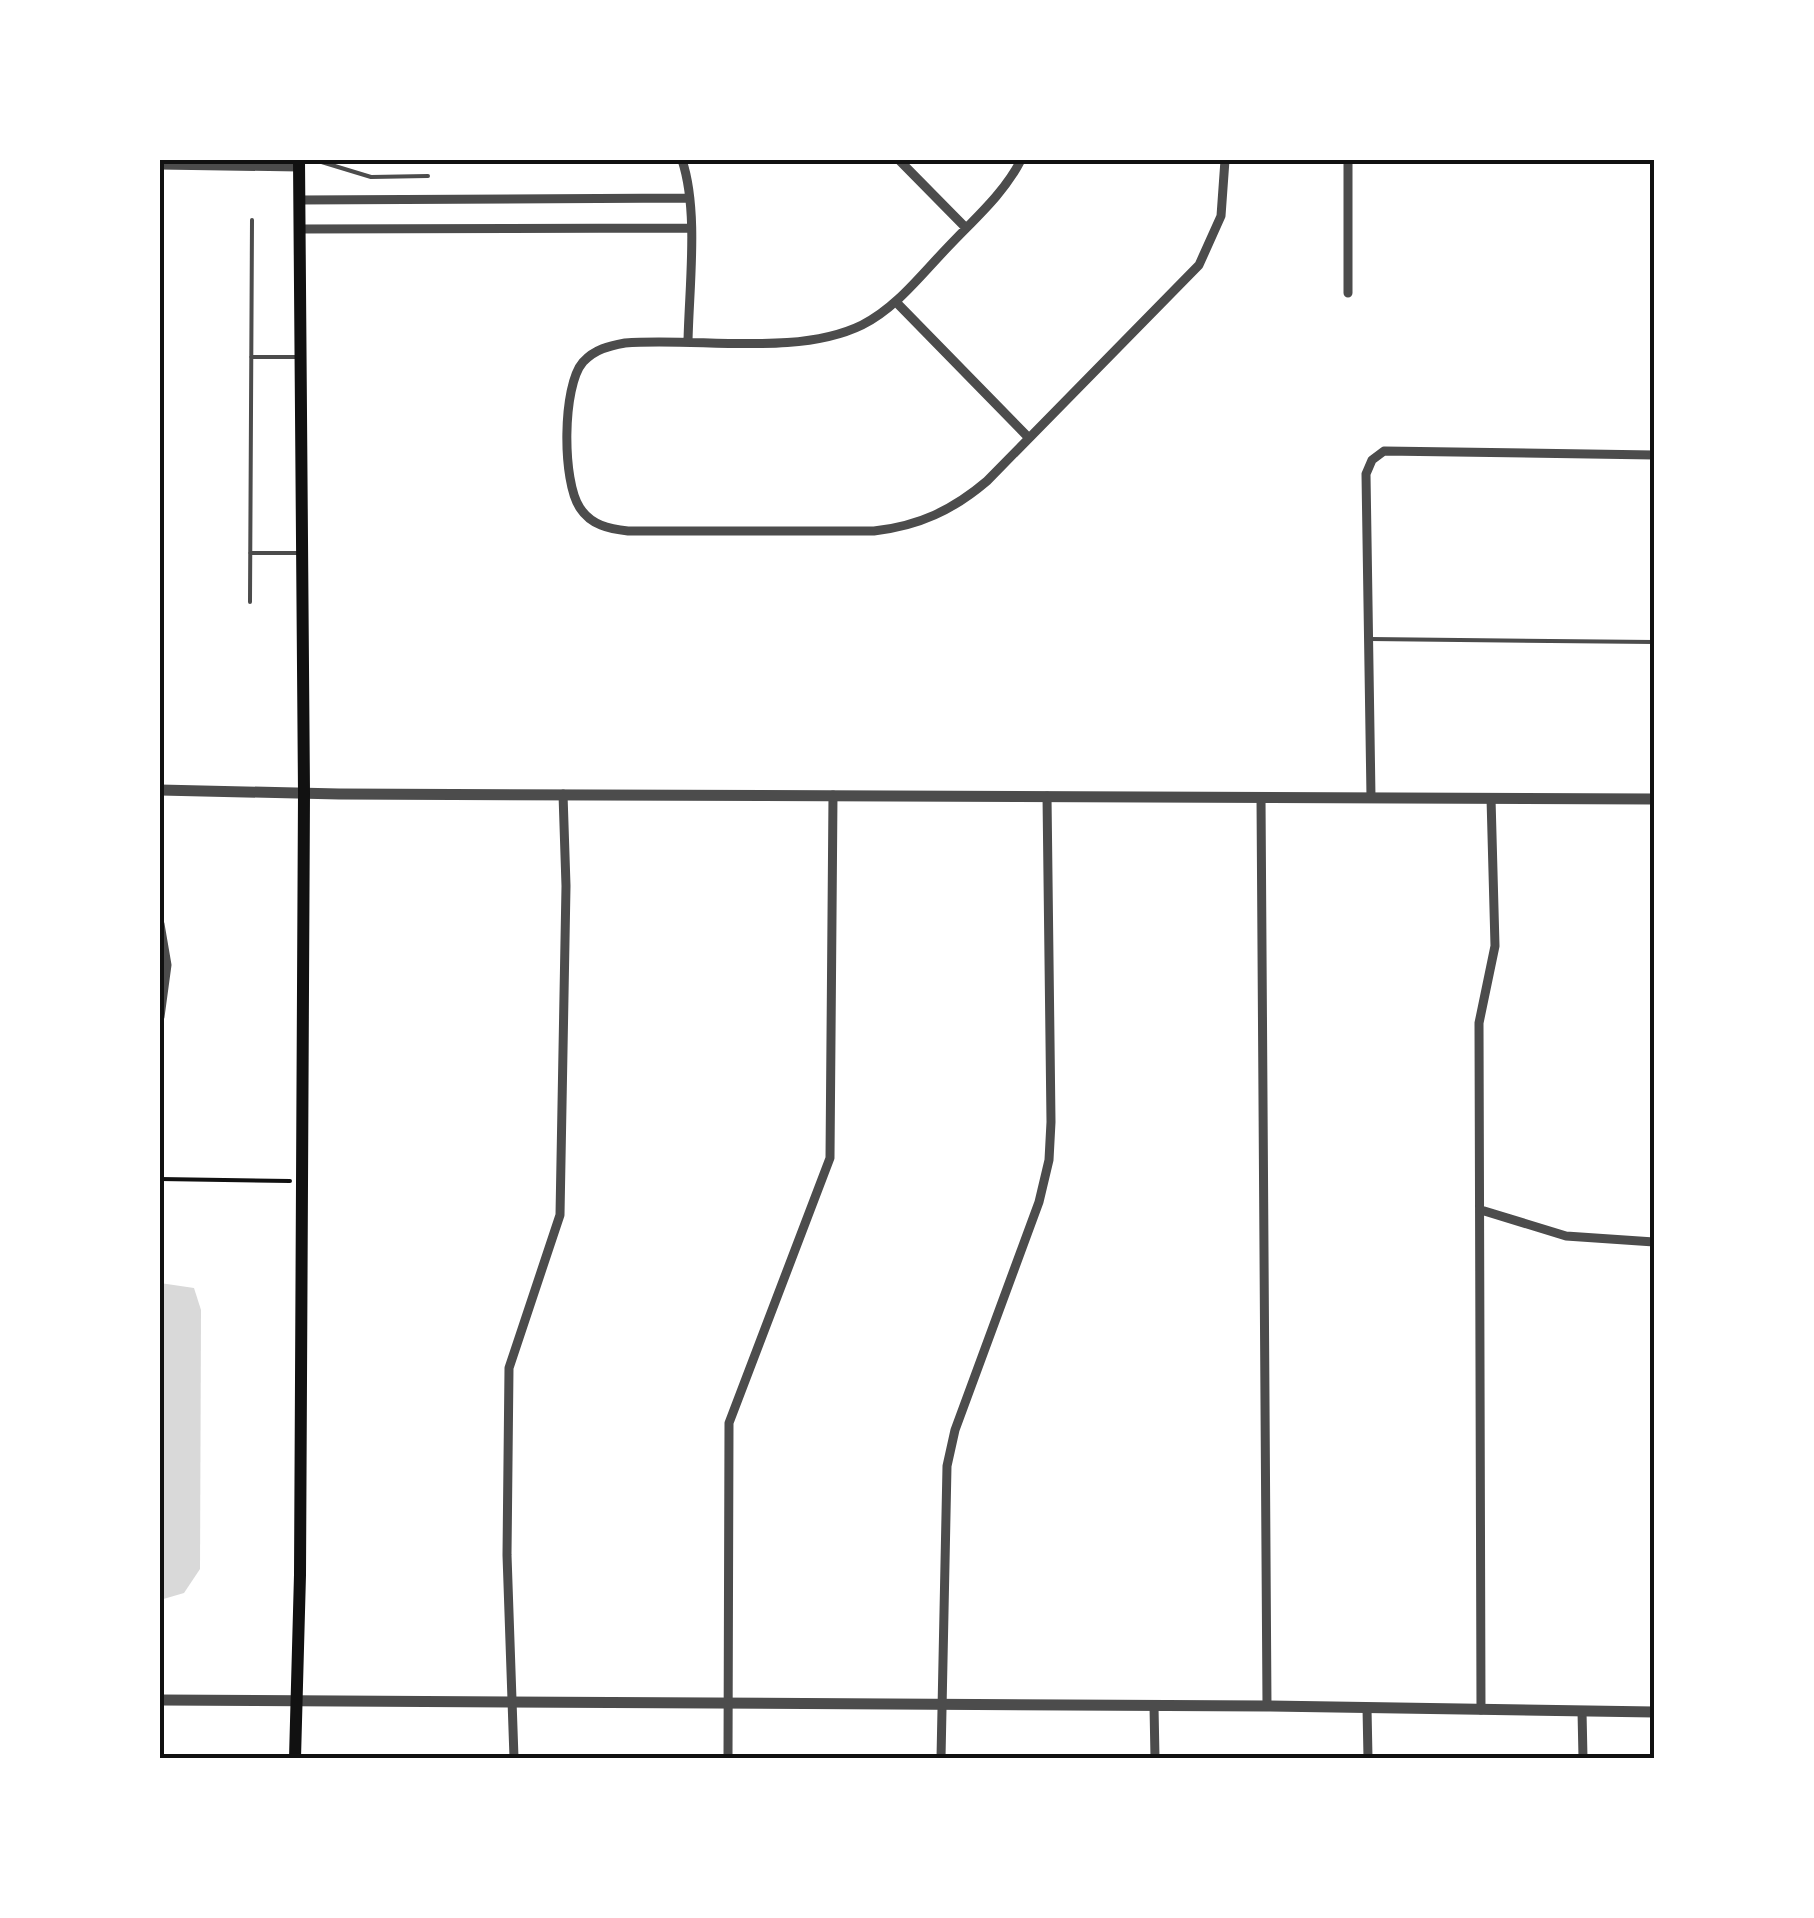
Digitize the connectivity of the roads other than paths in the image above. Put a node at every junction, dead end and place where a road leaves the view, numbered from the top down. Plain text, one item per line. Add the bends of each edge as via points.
1 (315, 160) edge
2 (682, 160) edge
3 (899, 160) edge
4 (1021, 160) edge
5 (1225, 160) edge
6 (1348, 160) edge
7 (245, 163) edge
8 (298, 164) edge
9 (160, 166) edge
10 (428, 176) dead end
11 (688, 198) junction
12 (299, 200) junction
13 (252, 220) dead end
14 (690, 228) junction
15 (966, 228) junction
16 (299, 230) junction
17 (1348, 293) dead end
18 (896, 302) junction
19 (688, 342) junction
20 (251, 357) junction
21 (298, 358) junction
22 (1027, 436) junction
23 (1654, 456) edge
24 (250, 553) junction
25 (301, 553) junction
26 (250, 602) dead end
27 (1370, 639) junction
28 (1654, 642) edge
29 (160, 790) edge
30 (304, 793) junction
31 (564, 794) junction
32 (833, 795) junction
33 (1047, 796) junction
34 (1371, 796) junction
35 (1261, 797) junction
36 (1490, 798) junction
37 (1654, 799) edge
38 (160, 924) edge
39 (160, 1016) edge
40 (1481, 1210) junction
41 (1654, 1242) edge
42 (160, 1700) edge
43 (296, 1700) junction
44 (514, 1702) junction
45 (728, 1703) junction
46 (940, 1704) junction
47 (1154, 1706) junction
48 (1267, 1706) junction
49 (1366, 1708) junction
50 (1481, 1710) junction
51 (1582, 1711) junction
52 (1654, 1712) edge
53 (295, 1758) edge
54 (514, 1758) edge
55 (728, 1758) edge
56 (941, 1758) edge
57 (1155, 1758) edge
58 (1368, 1758) edge
59 (1582, 1758) edge

1 - 10 lane via 371,177
2 - 11 street
3 - 15 street
4 - 15 street
5 - 22 street via 1221,216 1199,265
6 - 17 street
7 - 8 street
7 - 9 street
8 - 12 main road
11 - 12 street
11 - 14 street
12 - 16 main road
13 - 20 lane
14 - 16 street
14 - 19 street
15 - 18 street
16 - 21 main road
18 - 19 street via 862,325 814,341
18 - 22 street
19 - 22 street via 602,348 572,381 568,465 573,496 594,522 628,531 896,528 964,501
20 - 21 lane
20 - 24 lane
21 - 25 main road
23 - 27 street via 1384,451 1366,474
24 - 25 lane
24 - 26 lane
25 - 30 main road
27 - 28 lane
27 - 34 street
29 - 30 street
30 - 31 street
30 - 43 main road
31 - 32 street
31 - 44 street via 560,1215 509,1368
32 - 33 street
32 - 45 street via 830,1158 729,1422
33 - 35 street
33 - 46 street via 1049,1160 947,1466
34 - 35 street
34 - 36 street
35 - 48 street
36 - 37 street
36 - 40 street via 1495,946 1479,1023
38 - 39 street via 166,982
40 - 41 street via 1566,1236
40 - 50 street
42 - 43 street
43 - 44 street
43 - 53 main road
44 - 45 street
44 - 54 street
45 - 46 street
45 - 55 street
46 - 47 street
46 - 56 street
47 - 48 street
47 - 57 street
48 - 49 street
49 - 50 street
49 - 58 street
50 - 51 street
51 - 52 street
51 - 59 street

